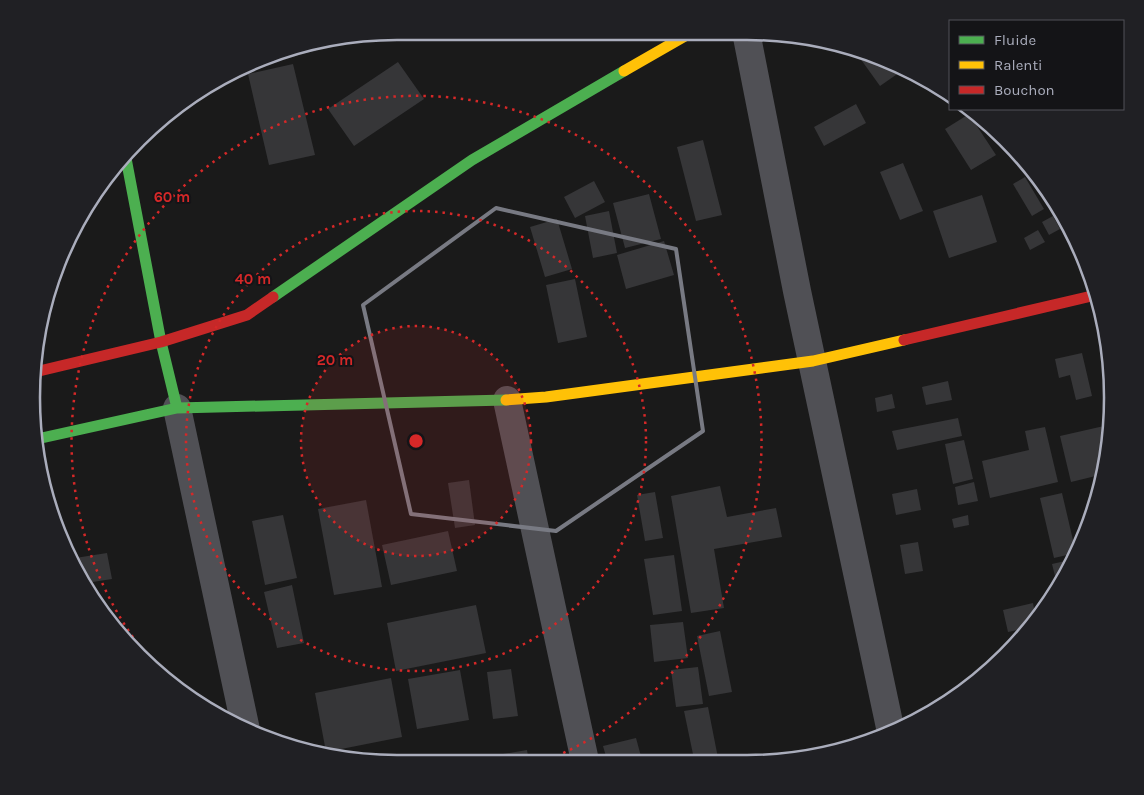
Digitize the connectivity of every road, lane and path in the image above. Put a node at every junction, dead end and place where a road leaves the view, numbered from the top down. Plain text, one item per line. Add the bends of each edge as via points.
1 (678, 40) edge
2 (748, 40) edge
3 (128, 163) edge
4 (1089, 297) edge
5 (161, 342) junction
6 (813, 361) junction
7 (41, 370) edge
8 (507, 400) junction
9 (177, 408) junction
10 (42, 438) edge
11 (244, 720) edge
12 (890, 725) edge
13 (584, 755) edge

1 - 5 street via 472,160 247,315
2 - 6 street
3 - 5 street
4 - 6 street
5 - 7 street
5 - 9 street
6 - 8 street
6 - 12 street
8 - 9 street
8 - 13 street
9 - 10 street
9 - 11 street

